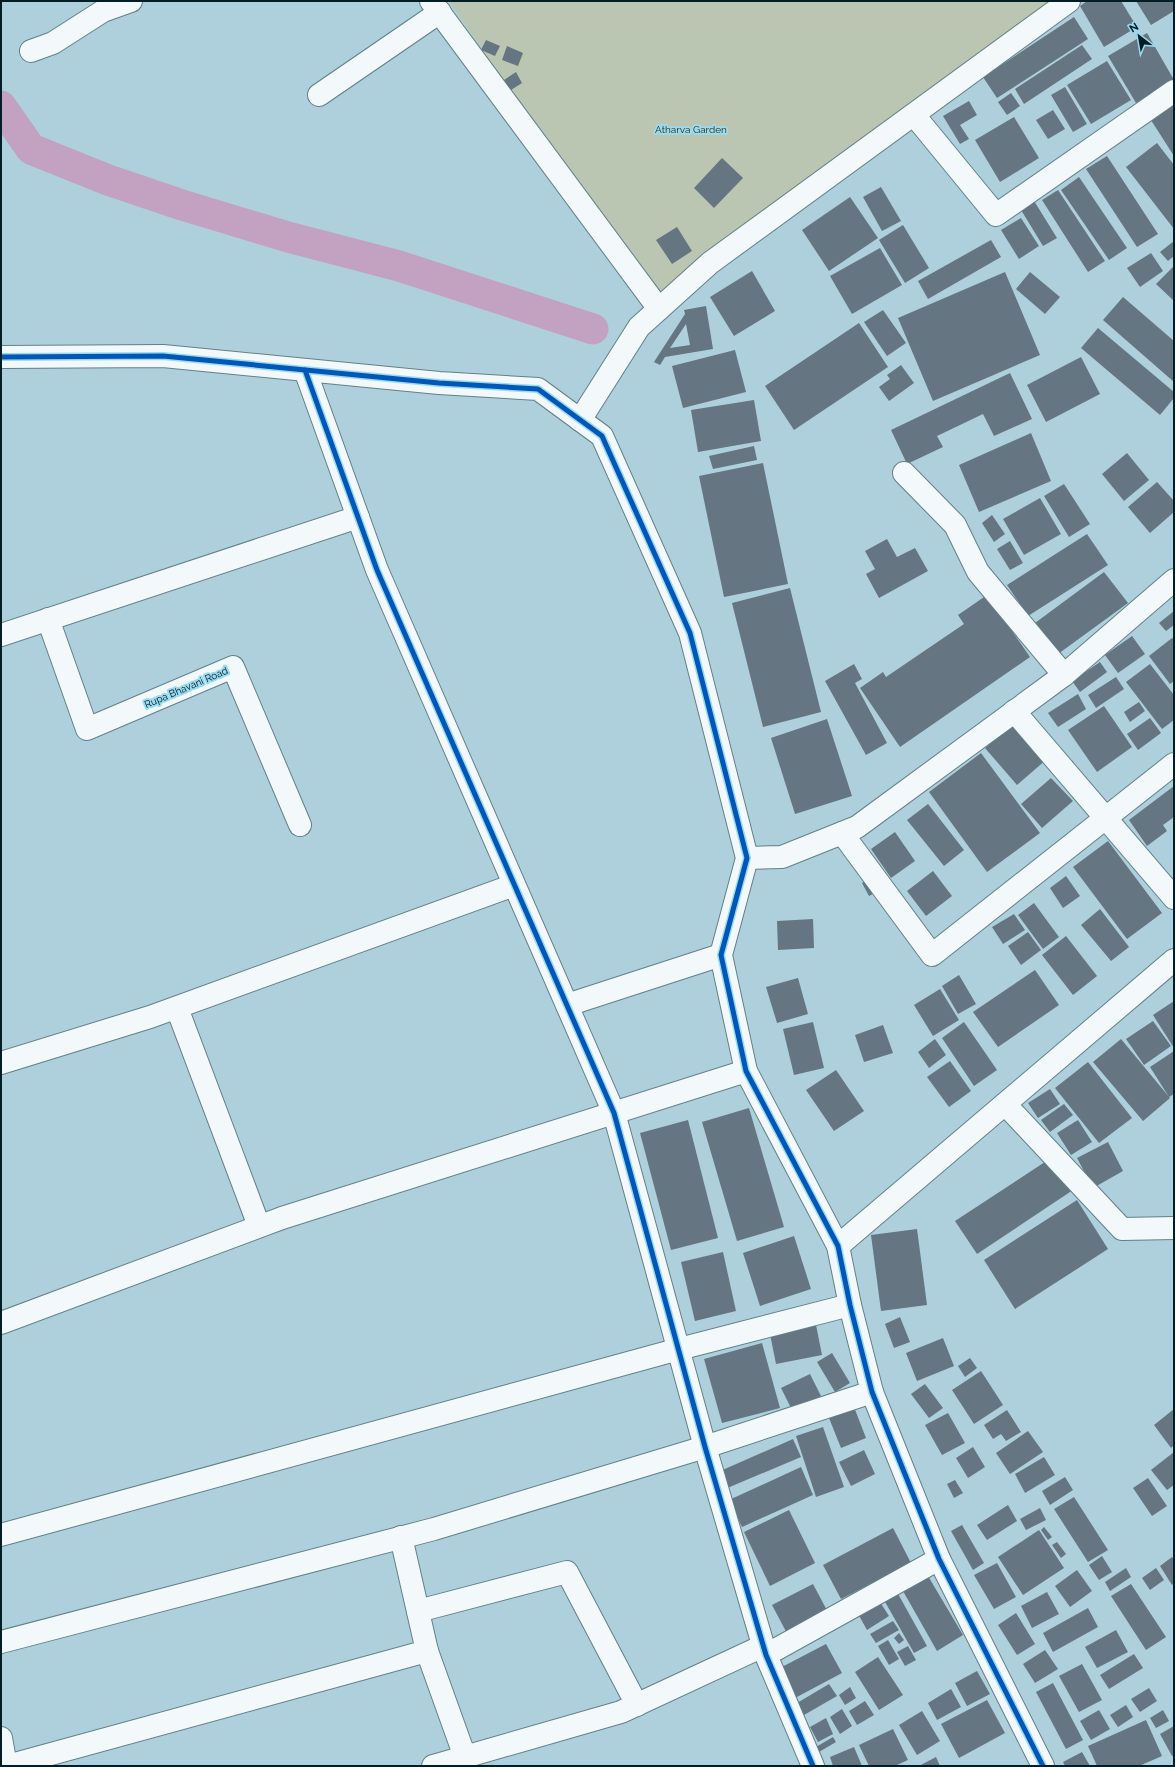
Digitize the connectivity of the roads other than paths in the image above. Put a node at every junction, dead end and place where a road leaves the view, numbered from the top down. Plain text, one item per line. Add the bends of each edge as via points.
1 (131, 1) edge
2 (1070, 1) edge
3 (435, 7) edge
4 (31, 51) dead end
5 (1174, 91) edge
6 (319, 95) dead end
7 (914, 115) junction
8 (659, 309) junction
9 (1, 357) edge
10 (305, 370) junction
11 (580, 420) junction
12 (904, 473) dead end
13 (358, 517) junction
14 (1174, 580) edge
15 (48, 619) junction
16 (1, 635) edge
17 (1064, 675) junction
18 (1014, 711) junction
19 (1174, 764) edge
20 (1106, 818) junction
21 (300, 825) dead end
22 (842, 833) junction
23 (747, 858) junction
24 (514, 885) junction
25 (1174, 898) edge
26 (721, 955) junction
27 (1174, 960) edge
28 (567, 1005) junction
29 (177, 1008) junction
30 (1, 1063) edge
31 (746, 1071) junction
32 (1005, 1104) junction
33 (614, 1113) junction
34 (259, 1226) junction
35 (1174, 1228) edge
36 (838, 1246) junction
37 (850, 1305) junction
38 (1, 1323) edge
39 (679, 1349) junction
40 (872, 1392) junction
41 (705, 1447) junction
42 (1, 1534) edge
43 (401, 1537) junction
44 (939, 1560) junction
45 (418, 1611) junction
46 (1, 1642) edge
47 (427, 1651) junction
48 (764, 1651) junction
49 (637, 1704) junction
50 (1, 1738) edge
51 (465, 1757) junction
52 (7, 1766) edge
53 (433, 1766) edge
54 (813, 1766) edge
55 (1043, 1766) edge

1 - 4 street via 103,11 53,44
2 - 7 street
3 - 6 street
3 - 8 street
5 - 7 street via 996,215
7 - 8 street via 710,264
8 - 11 street via 639,326
9 - 10 street via 163,356
10 - 11 street via 538,389
10 - 13 street
11 - 23 street via 602,436 690,633
12 - 17 street via 955,525 978,572
13 - 15 street
13 - 24 street via 377,570
14 - 17 street
15 - 16 street
15 - 21 street, Rupa Bhavani Road via 88,729 233,667
17 - 18 street
18 - 20 street
18 - 22 street via 857,827
19 - 20 street
20 - 22 street via 932,955
20 - 25 street
22 - 23 street via 782,857
23 - 26 street
24 - 28 street
24 - 29 street
26 - 28 street
26 - 31 street
27 - 32 street
28 - 33 street
29 - 30 street
29 - 34 street
31 - 33 street
31 - 36 street
32 - 35 street via 1122,1229
32 - 36 street
33 - 34 street
33 - 39 street
34 - 38 street
36 - 37 street
37 - 39 street
37 - 40 street
39 - 41 street
39 - 42 street
40 - 41 street
40 - 44 street
41 - 43 street via 442,1527
41 - 48 street
43 - 45 street
43 - 46 street
44 - 48 street
44 - 55 street
45 - 47 street
45 - 49 street via 567,1572
47 - 51 street
47 - 52 street
48 - 49 street
48 - 54 street
49 - 51 street via 622,1712
50 - 52 street
51 - 53 street

